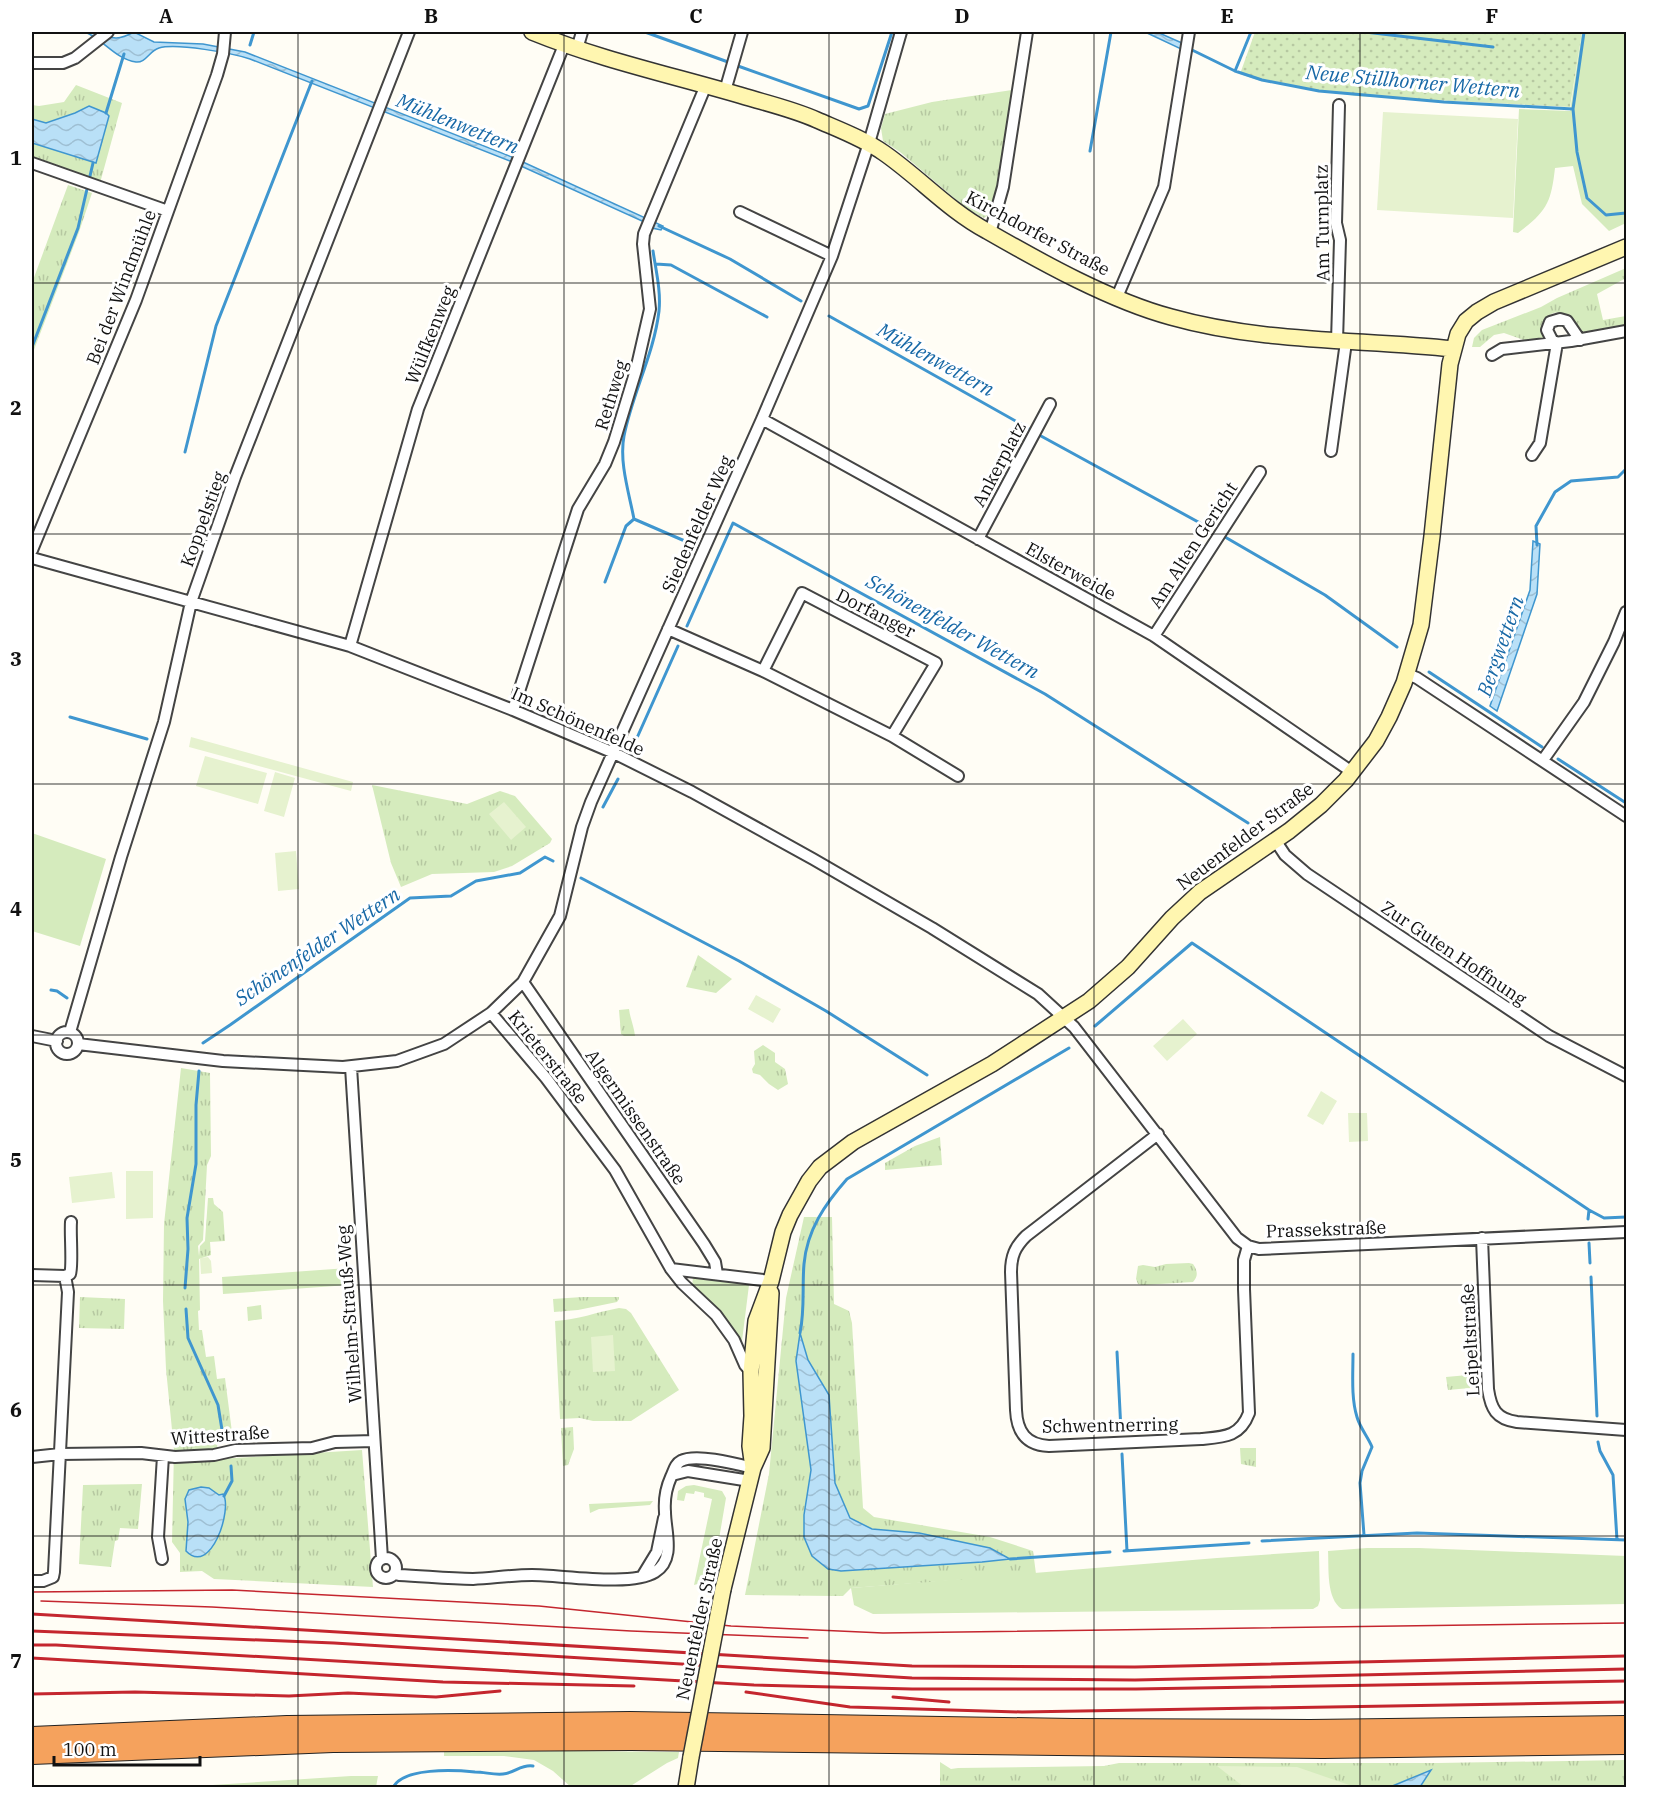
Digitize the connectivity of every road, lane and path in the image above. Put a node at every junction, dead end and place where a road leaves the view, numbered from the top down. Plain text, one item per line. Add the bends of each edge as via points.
1 (108, 32) edge
2 (225, 32) edge
3 (410, 32) edge
4 (532, 32) edge
5 (582, 32) edge
6 (742, 32) edge
7 (901, 32) edge
8 (1026, 32) edge
9 (1190, 32) edge
10 (571, 47) junction
11 (32, 63) edge
12 (706, 85) junction
13 (725, 91) junction
14 (1339, 105) dead end
15 (869, 143) junction
16 (32, 163) edge
17 (168, 211) junction
18 (740, 212) dead end
19 (990, 233) junction
20 (1626, 247) edge
21 (832, 256) junction
22 (1117, 297) junction
23 (1626, 331) edge
24 (1580, 340) junction
25 (1342, 341) junction
26 (1557, 343) junction
27 (1453, 349) junction
28 (1492, 355) dead end
29 (1050, 404) dead end
30 (762, 419) junction
31 (1331, 451) dead end
32 (1532, 455) dead end
33 (1260, 472) dead end
34 (978, 538) junction
35 (32, 550) edge
36 (32, 558) edge
37 (191, 602) junction
38 (1626, 612) edge
39 (668, 629) junction
40 (1154, 636) junction
41 (350, 646) junction
42 (763, 671) junction
43 (1407, 674) junction
44 (513, 710) junction
45 (892, 736) junction
46 (614, 753) junction
47 (1543, 760) junction
48 (1352, 772) junction
49 (958, 776) dead end
50 (1626, 816) edge
51 (1275, 840) junction
52 (523, 982) junction
53 (491, 1013) junction
54 (1065, 1017) junction
55 (70, 1032) junction
56 (32, 1036) edge
57 (57, 1041) junction
58 (78, 1044) junction
59 (351, 1067) junction
60 (1626, 1076) edge
61 (1158, 1134) junction
62 (70, 1222) dead end
63 (1626, 1232) edge
64 (1482, 1238) junction
65 (1248, 1246) junction
66 (671, 1269) junction
67 (717, 1274) junction
68 (32, 1275) edge
69 (65, 1276) junction
70 (771, 1281) junction
71 (751, 1372) junction
72 (1626, 1430) edge
73 (374, 1441) junction
74 (60, 1454) junction
75 (164, 1456) junction
76 (32, 1457) edge
77 (752, 1474) junction
78 (162, 1559) dead end
79 (32, 1581) edge
80 (1626, 1726) edge
81 (32, 1737) edge
82 (1626, 1744) edge
83 (32, 1754) edge
84 (685, 1784) edge

1 - 11 street via 63,63
2 - 17 street, Bei der Windmühle via 224,49
3 - 37 street, Koppelstieg via 235,477
4 - 10 main road, Kirchdorfer Straße
5 - 10 street, Wülfkenweg
6 - 13 street
7 - 15 street, Siedenfelder Weg
8 - 19 street via 1003,187
9 - 22 street via 1164,187
10 - 12 main road, Kirchdorfer Straße
10 - 41 street, Wülfkenweg via 517,162 418,409
12 - 13 main road, Kirchdorfer Straße
12 - 44 street, Rethweg via 648,223 643,244 650,309 614,442 579,509
13 - 15 main road, Kirchdorfer Straße via 801,114
14 - 25 street, Am Turnplatz via 1336,223 1340,240
15 - 19 main road, Kirchdorfer Straße via 955,212
15 - 21 street, Siedenfelder Weg
16 - 17 street
17 - 35 street, Bei der Windmühle via 136,300
18 - 21 street
19 - 22 main road, Kirchdorfer Straße
20 - 27 main road, Neuenfelder Straße via 1494,302 1466,321
21 - 30 street, Siedenfelder Weg
22 - 25 main road, Kirchdorfer Straße via 1143,309 1208,326
23 - 24 street
24 - 26 street
24 - 26 street via 1567,321 1556,319 1547,330
25 - 27 main road, Kirchdorfer Straße
25 - 31 street, Am Turnplatz
26 - 28 street via 1502,349
26 - 32 street via 1540,443
27 - 43 main road, Neuenfelder Straße via 1424,609
29 - 34 street, Ankerplatz
30 - 34 street, Elsterweide
30 - 39 street, Siedenfelder Weg
33 - 40 street, Am Alten Gericht
34 - 40 street, Elsterweide
36 - 37 street, Im Schönenfelde
37 - 41 street, Im Schönenfelde
37 - 55 street, Koppelstieg via 164,722
38 - 47 street via 1584,702
39 - 42 street
39 - 46 street, Siedenfelder Weg
40 - 48 street, Elsterweide
41 - 44 street, Im Schönenfelde
42 - 45 street
42 - 45 street, Dorfanger via 802,593 936,663
43 - 47 street
43 - 48 main road, Neuenfelder Straße via 1383,729
44 - 46 street, Im Schönenfelde
45 - 49 street
46 - 52 street, Siedenfelder Weg via 582,827 560,916
46 - 54 street, Im Schönenfelde via 692,792 932,928 1038,994
47 - 50 street
48 - 51 main road, Neuenfelder Straße via 1316,809
51 - 54 main road, Neuenfelder Straße via 1200,892 1116,979
51 - 60 street, Zur Guten Hoffnung via 1292,862 1326,887 1549,1036
52 - 53 street, Siedenfelder Weg
52 - 67 street, Algermissenstraße via 704,1244
53 - 59 street, Krieterstraße via 430,1050 397,1061
53 - 66 street, Krieterstraße via 615,1170
54 - 61 street, Prassekstraße
54 - 70 main road, Neuenfelder Straße via 992,1064 853,1142 820,1167 790,1215
55 - 57 street via 63,1033
55 - 58 street
56 - 57 street, Krieterstraße
57 - 58 street, Krieterstraße via 58,1049 68,1054
58 - 59 street, Krieterstraße via 251,1063
59 - 73 street, Wilhelm-Strauß-Weg
61 - 65 street, Prassekstraße via 1237,1238
61 - 65 street, Schwentnerring via 1026,1236 1014,1250 1011,1260 1017,1423 1027,1439 1045,1446 1227,1437 1245,1425 1249,1413 1244,1289
62 - 69 street via 72,1269
63 - 64 street, Prassekstraße
64 - 65 street, Prassekstraße via 1259,1249
64 - 72 street, Leipeltstraße via 1488,1389 1497,1414 1517,1422
66 - 67 street
66 - 71 street, Krieterstraße via 716,1315
67 - 70 street
68 - 69 street
69 - 74 street via 68,1292
70 - 71 main road, Neuenfelder Straße via 756,1321
70 - 77 main road, Neuenfelder Straße via 762,1448
71 - 77 main road, Neuenfelder Straße
73 - 75 street, Wittestraße
73 - 77 street, Wilhelm-Strauß-Weg via 382,1559 394,1561 395,1573 472,1579 532,1575 626,1579 643,1575 657,1552 666,1489 672,1474
74 - 75 street, Wittestraße
74 - 76 street, Wittestraße
74 - 79 street via 53,1577
75 - 78 street via 158,1537
77 - 84 main road, Neuenfelder Straße, bridge via 723,1589
80 - 81 highway via 1310,1730 630,1722 287,1726
82 - 83 highway via 1323,1748 631,1740 333,1742

